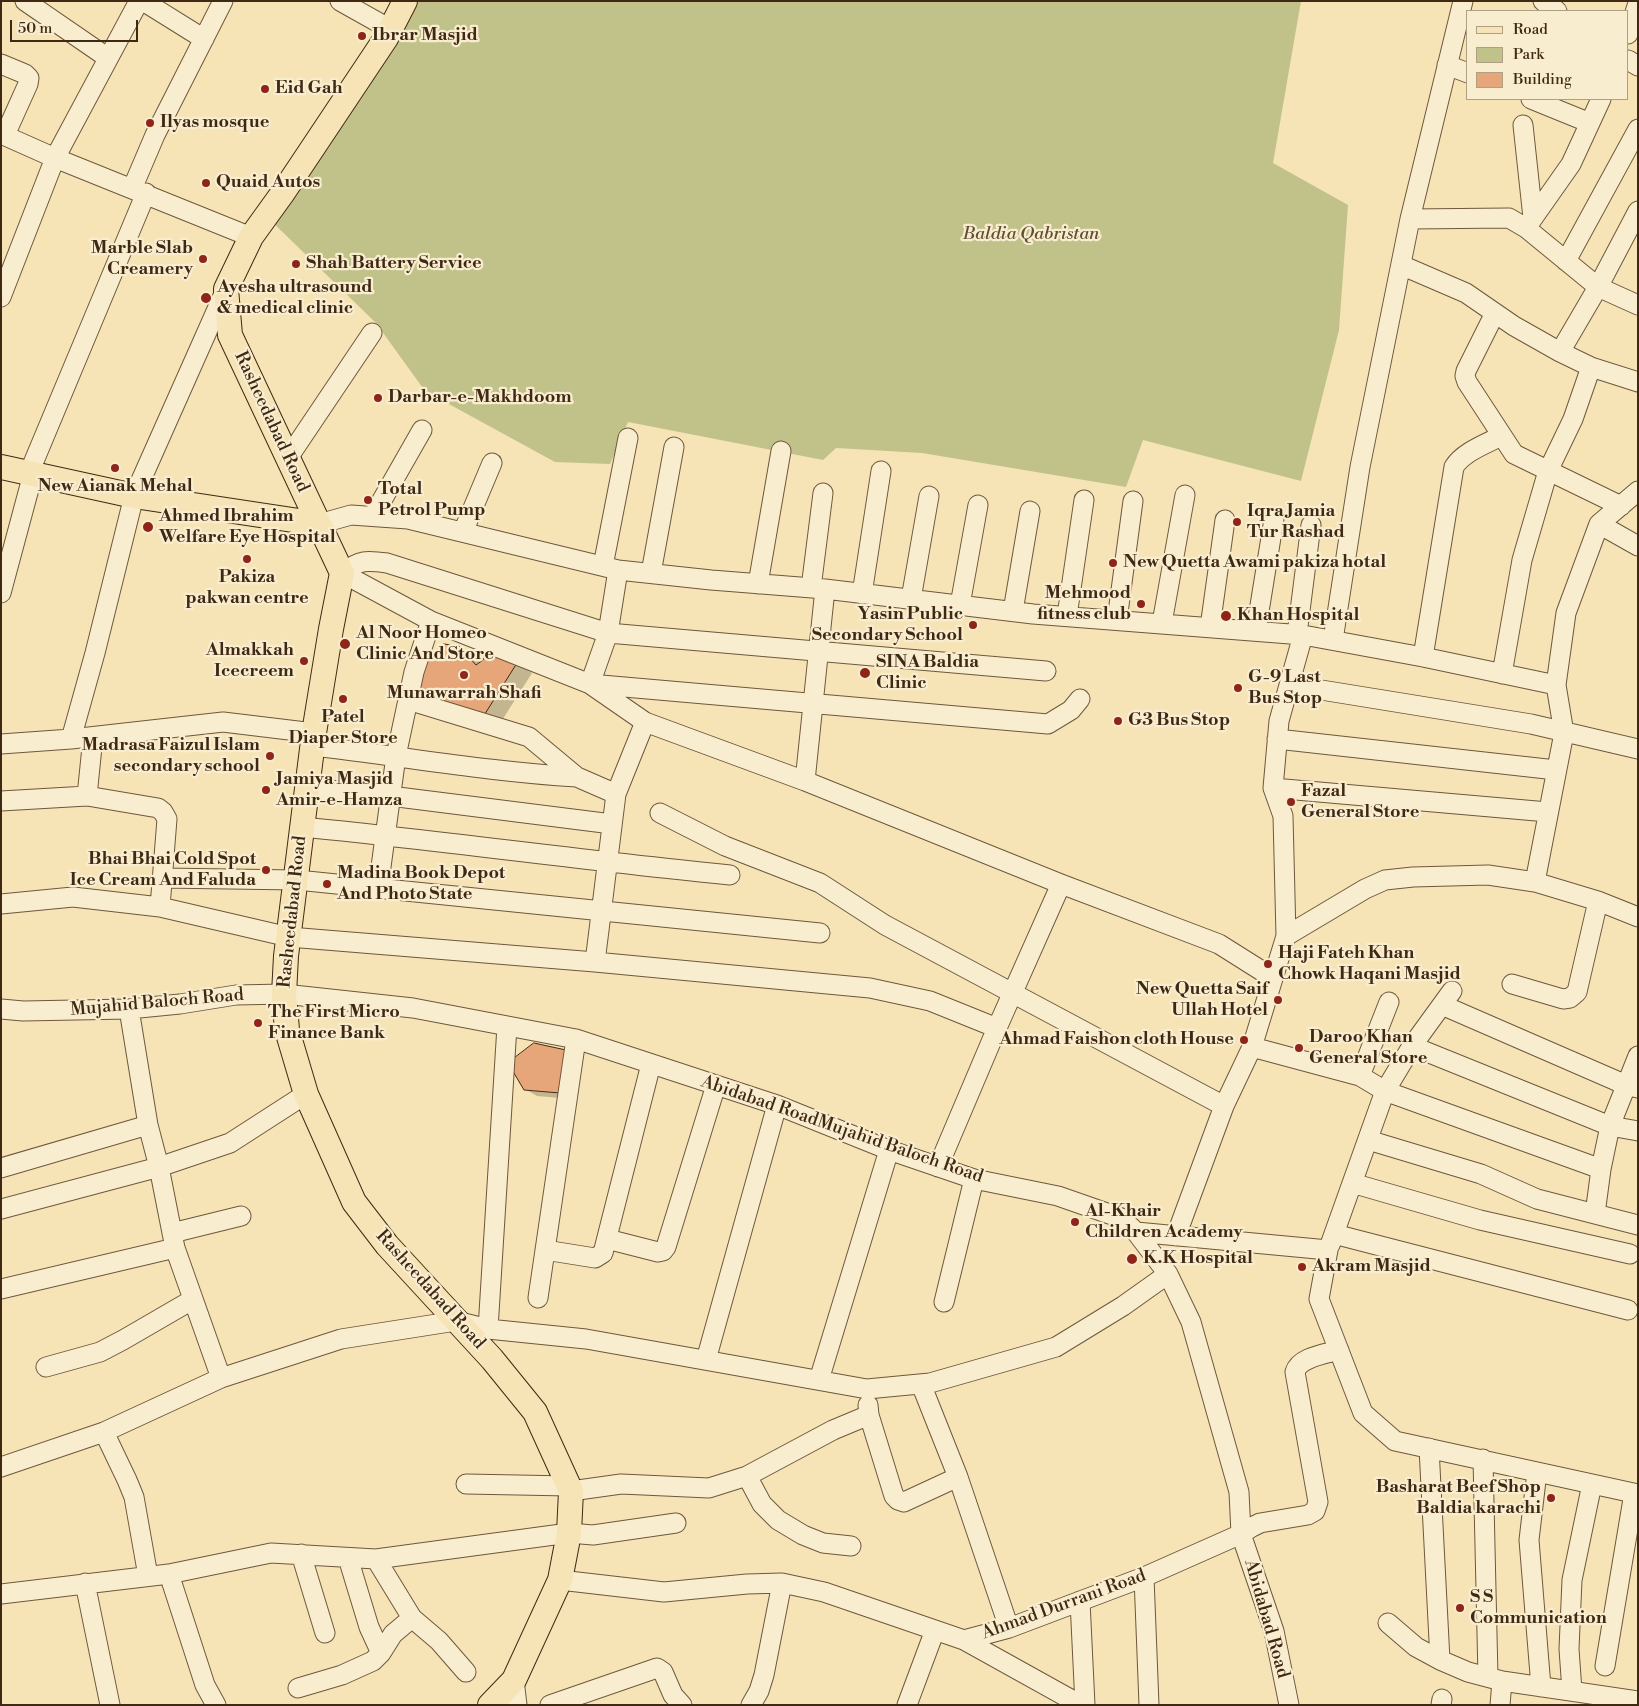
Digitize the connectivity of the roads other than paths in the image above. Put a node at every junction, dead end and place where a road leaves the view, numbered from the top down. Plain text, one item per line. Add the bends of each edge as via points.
1 (25, 1) edge
2 (139, 1) edge
3 (143, 1) edge
4 (223, 1) edge
5 (340, 1) edge
6 (405, 1) edge
7 (1463, 1) edge
8 (1542, 1) edge
9 (1638, 3) edge
10 (1556, 10) edge
11 (390, 29) junction
12 (1629, 31) edge
13 (204, 39) junction
14 (108, 58) junction
15 (1, 64) edge
16 (1447, 65) junction
17 (1466, 72) edge
18 (1533, 100) edge
19 (1601, 100) edge
20 (1590, 123) junction
21 (1523, 125) dead end
22 (1638, 129) edge
23 (3, 134) edge
24 (55, 158) junction
25 (139, 191) junction
26 (1638, 211) edge
27 (1410, 219) junction
28 (1529, 223) junction
29 (251, 237) junction
30 (1566, 261) junction
31 (1401, 265) junction
32 (1598, 287) junction
33 (226, 289) junction
34 (1, 297) edge
35 (1638, 306) edge
36 (1495, 313) junction
37 (372, 333) dead end
38 (1560, 352) junction
39 (1591, 367) junction
40 (1638, 382) edge
41 (422, 430) dead end
42 (1501, 436) junction
43 (628, 438) dead end
44 (674, 447) dead end
45 (781, 451) dead end
46 (288, 458) junction
47 (492, 463) dead end
48 (1, 467) edge
49 (881, 471) dead end
50 (1548, 471) junction
51 (31, 473) junction
52 (1638, 492) edge
53 (823, 493) dead end
54 (1185, 495) dead end
55 (134, 496) junction
56 (930, 496) dead end
57 (1084, 500) dead end
58 (1133, 501) dead end
59 (978, 505) dead end
60 (1621, 506) junction
61 (1030, 511) dead end
62 (373, 516) junction
63 (1274, 519) dead end
64 (1225, 520) dead end
65 (319, 524) junction
66 (1599, 524) junction
67 (1311, 525) dead end
68 (463, 532) junction
69 (1638, 546) edge
70 (611, 568) junction
71 (342, 573) junction
72 (650, 574) junction
73 (758, 584) junction
74 (818, 589) junction
75 (1, 593) edge
76 (862, 594) junction
77 (911, 599) junction
78 (960, 605) junction
79 (1013, 612) junction
80 (1067, 616) junction
81 (1117, 620) junction
82 (431, 622) junction
83 (1162, 623) junction
84 (1210, 626) junction
85 (1256, 630) junction
86 (608, 632) junction
87 (1300, 634) junction
88 (1333, 640) junction
89 (819, 651) junction
90 (1423, 657) junction
91 (1046, 671) dead end
92 (1502, 674) junction
93 (1290, 681) junction
94 (590, 684) junction
95 (1556, 685) junction
96 (1080, 699) dead end
97 (408, 700) junction
98 (813, 702) junction
99 (645, 722) junction
100 (1564, 733) junction
101 (93, 737) junction
102 (1278, 738) junction
103 (71, 739) junction
104 (313, 740) junction
105 (1, 744) edge
106 (1638, 749) edge
107 (396, 756) junction
108 (1556, 770) junction
109 (577, 777) junction
110 (805, 781) junction
111 (308, 788) junction
112 (1273, 788) junction
113 (616, 794) junction
114 (87, 796) junction
115 (390, 796) junction
116 (1, 801) edge
117 (1548, 812) junction
118 (660, 813) dead end
119 (612, 824) junction
120 (303, 827) junction
121 (385, 836) junction
122 (607, 863) junction
123 (730, 875) dead end
124 (162, 878) junction
125 (297, 880) junction
126 (1535, 882) junction
127 (1061, 884) junction
128 (378, 889) junction
129 (1598, 902) junction
130 (1, 904) edge
131 (160, 907) junction
132 (601, 912) junction
133 (1638, 917) edge
134 (820, 933) dead end
135 (1286, 936) junction
136 (289, 937) junction
137 (594, 962) junction
138 (1273, 978) junction
139 (1512, 984) dead end
140 (1012, 993) junction
141 (284, 994) junction
142 (1389, 1002) dead end
143 (129, 1008) junction
144 (1, 1009) edge
145 (507, 1026) junction
146 (997, 1028) junction
147 (576, 1039) junction
148 (1412, 1046) junction
149 (1252, 1047) junction
150 (1638, 1056) edge
151 (651, 1064) junction
152 (1360, 1076) junction
153 (716, 1085) junction
154 (1632, 1086) edge
155 (1385, 1091) junction
156 (306, 1094) junction
157 (777, 1105) junction
158 (1224, 1106) junction
159 (148, 1126) junction
160 (1610, 1126) junction
161 (1638, 1131) edge
162 (1368, 1140) junction
163 (889, 1150) junction
164 (159, 1167) junction
165 (938, 1167) junction
166 (1, 1168) edge
167 (1601, 1169) junction
168 (974, 1179) junction
169 (1352, 1183) junction
170 (1, 1209) edge
171 (1595, 1214) junction
172 (241, 1216) dead end
173 (1638, 1225) edge
174 (1136, 1232) junction
175 (1176, 1236) junction
176 (607, 1239) junction
177 (173, 1241) junction
178 (1331, 1242) junction
179 (545, 1250) junction
180 (1630, 1254) dead end
181 (1168, 1274) junction
182 (1, 1289) edge
183 (538, 1298) dead end
184 (192, 1300) junction
185 (944, 1302) dead end
186 (1628, 1310) dead end
187 (456, 1321) junction
188 (488, 1329) junction
189 (1339, 1350) junction
190 (706, 1360) junction
191 (46, 1367) dead end
192 (221, 1378) junction
193 (819, 1380) junction
194 (921, 1384) junction
195 (867, 1388) junction
196 (869, 1416) junction
197 (104, 1432) junction
198 (1430, 1448) junction
199 (1483, 1459) junction
200 (1, 1467) edge
201 (1538, 1472) junction
202 (747, 1476) junction
203 (958, 1477) junction
204 (466, 1484) dead end
205 (1592, 1484) junction
206 (570, 1488) junction
207 (1636, 1493) edge
208 (676, 1523) dead end
209 (569, 1533) junction
210 (1242, 1534) junction
211 (851, 1546) dead end
212 (301, 1554) junction
213 (348, 1558) junction
214 (376, 1559) junction
215 (169, 1574) junction
216 (148, 1576) junction
217 (1144, 1577) junction
218 (560, 1580) junction
219 (782, 1583) junction
220 (85, 1584) junction
221 (1, 1594) edge
222 (1080, 1601) junction
223 (412, 1618) junction
224 (1388, 1623) dead end
225 (1009, 1628) junction
226 (936, 1630) junction
227 (325, 1633) dead end
228 (964, 1640) junction
229 (382, 1653) junction
230 (1440, 1660) junction
231 (1606, 1666) dead end
232 (466, 1672) dead end
233 (1495, 1679) junction
234 (514, 1680) junction
235 (1541, 1687) junction
236 (298, 1688) dead end
237 (1572, 1691) junction
238 (1638, 1701) edge
239 (110, 1705) edge
240 (216, 1705) edge
241 (490, 1705) edge
242 (517, 1705) edge
243 (550, 1705) edge
244 (682, 1705) edge
245 (751, 1705) edge
246 (907, 1705) edge
247 (1081, 1705) edge
248 (1085, 1705) edge
249 (1149, 1705) edge
250 (1289, 1705) edge
251 (1500, 1705) edge

1 - 14 street
2 - 14 street
3 - 13 street
4 - 13 street
5 - 11 street
6 - 11 main road
7 - 16 street
8 - 10 street
9 - 12 street
11 - 29 main road
13 - 25 street via 154,135
14 - 24 street
15 - 23 street via 29,78
16 - 17 street
16 - 27 street
18 - 20 street
19 - 20 street
20 - 28 street via 1571,164
21 - 28 street
22 - 30 street
23 - 24 street
24 - 25 street
24 - 34 street
25 - 29 street
25 - 51 street
26 - 32 street
27 - 28 street via 1509,218
27 - 31 street
28 - 30 street
29 - 33 main road
30 - 32 street
31 - 36 street via 1466,293
31 - 88 street via 1360,467
32 - 35 street
32 - 38 street
33 - 46 main road, Rasheedabad Road via 230,336
33 - 55 street
36 - 38 street
36 - 42 street via 1465,376
37 - 46 street
38 - 39 street
39 - 40 street
39 - 50 street via 1573,419
41 - 62 street
42 - 50 street via 1514,454
42 - 90 street via 1457,461 1454,467
43 - 70 street
44 - 72 street
45 - 73 street
46 - 65 main road, Rasheedabad Road
47 - 68 street
48 - 51 main road
49 - 76 street
50 - 60 street
50 - 92 street via 1522,560
51 - 55 main road
51 - 75 street
52 - 60 street
53 - 74 street
54 - 83 street
55 - 65 main road
55 - 103 street
56 - 77 street
57 - 80 street
58 - 81 street
59 - 78 street
60 - 66 street
61 - 79 street
62 - 65 street via 351,515
62 - 68 street via 408,519
63 - 85 street
64 - 84 street
65 - 71 main road, Rasheedabad Road
66 - 69 street
66 - 95 street via 1566,613
67 - 87 street
68 - 70 street
70 - 72 street
70 - 86 street
71 - 82 street
71 - 86 street via 356,563 370,560 387,562
71 - 104 main road, Rasheedabad Road
72 - 73 street
73 - 74 street
74 - 76 street
74 - 89 street
76 - 77 street
77 - 78 street
78 - 79 street
79 - 80 street
80 - 81 street
81 - 83 street
82 - 94 street
82 - 97 street
83 - 84 street
84 - 85 street
85 - 87 street
86 - 89 street
86 - 94 street
87 - 88 street
87 - 93 street
88 - 90 street
89 - 91 street
89 - 98 street
90 - 92 street
92 - 95 street
93 - 100 street via 1309,688 1531,724
93 - 102 street via 1279,721
94 - 98 street
94 - 99 street
95 - 100 street
96 - 98 street via 1071,710 1048,724
97 - 107 street
97 - 109 street via 529,737
98 - 110 street
99 - 110 street
99 - 113 street
100 - 106 street
100 - 108 street
101 - 103 street
101 - 104 street via 223,722
101 - 114 street
102 - 108 street
102 - 112 street
103 - 105 street
104 - 107 street
104 - 111 main road, Rasheedabad Road
107 - 109 street via 522,774
107 - 115 street
108 - 117 street
109 - 113 street
110 - 127 street
111 - 115 street
111 - 120 main road, Rasheedabad Road
112 - 117 street
112 - 135 street via 1282,816
113 - 119 street
114 - 116 street
114 - 124 street via 158,808 163,812 166,819
115 - 119 street
115 - 121 street
117 - 126 street
118 - 140 street via 725,846 820,883 885,925
119 - 122 street
120 - 121 street
120 - 125 main road, Rasheedabad Road
121 - 122 street
121 - 128 street
122 - 123 street
122 - 132 street
124 - 125 street
124 - 131 street
125 - 128 street
125 - 136 main road, Rasheedabad Road
126 - 129 street
126 - 135 street via 1488,875 1385,880 1364,889
127 - 138 street via 1219,944
127 - 140 street
128 - 132 street
129 - 133 street
129 - 139 street via 1577,992 1563,999
130 - 131 street via 73,897
131 - 136 street
132 - 134 street
132 - 137 street
135 - 138 street
136 - 137 street
136 - 141 main road, Rasheedabad Road
137 - 146 street via 870,988 930,1002
138 - 149 street
140 - 146 street
140 - 158 street
141 - 143 street, Mujahid Baloch Road via 236,995
141 - 145 street, Abidabad RoadMujahid Baloch Road via 413,1008
141 - 156 main road, Rasheedabad Road via 287,1030
142 - 152 street
143 - 144 street, Mujahid Baloch Road
143 - 159 street
145 - 147 street, Abidabad RoadMujahid Baloch Road
145 - 188 street
146 - 165 street
147 - 151 street, Abidabad RoadMujahid Baloch Road
147 - 179 street
148 - 154 street via 1447,998
148 - 155 street
148 - 160 street
149 - 152 street
149 - 158 street
150 - 154 street
151 - 153 street, Abidabad RoadMujahid Baloch Road
151 - 176 street
152 - 155 street
153 - 157 street, Abidabad RoadMujahid Baloch Road
153 - 176 street via 666,1247 658,1252
154 - 160 street
155 - 162 street
155 - 167 street
156 - 164 street via 230,1143
156 - 187 main road, Rasheedabad Road via 354,1202 387,1245
157 - 163 street, Abidabad RoadMujahid Baloch Road
157 - 190 street
158 - 175 street
159 - 164 street
159 - 166 street
160 - 161 street
160 - 167 street
162 - 169 street
162 - 171 street via 1481,1174 1537,1199
163 - 165 street, Abidabad RoadMujahid Baloch Road
163 - 193 street
164 - 170 street
164 - 177 street
165 - 168 street, Abidabad RoadMujahid Baloch Road
167 - 171 street
168 - 174 street, Abidabad RoadMujahid Baloch Road via 1058,1196 1121,1218
168 - 185 street
169 - 178 street
169 - 180 street via 1480,1220
171 - 173 street
172 - 177 street
174 - 175 street
174 - 181 street, Abidabad RoadMujahid Baloch Road
175 - 178 street
176 - 179 street via 603,1253 595,1258
177 - 182 street
177 - 184 street
178 - 186 street
178 - 189 street via 1319,1298
179 - 183 street
181 - 194 street via 1056,1347
181 - 210 street, Abidabad RoadMujahid Baloch Road via 1191,1322 1239,1492
184 - 191 street via 100,1352
184 - 192 street
187 - 188 street
187 - 192 street via 341,1339
187 - 206 main road, Rasheedabad Road via 535,1412
188 - 190 street via 586,1339
189 - 198 street via 1362,1413 1395,1441
189 - 210 street, Ahmad Durrani Road via 1302,1362 1296,1366 1295,1372 1318,1502 1315,1510 1308,1515 1260,1523
190 - 193 street
192 - 197 street
193 - 195 street
194 - 195 street
194 - 203 street
195 - 196 street
196 - 202 street via 833,1430
196 - 203 street via 898,1500 904,1502
197 - 200 street
197 - 216 street via 134,1498
198 - 199 street
198 - 230 street
199 - 201 street
199 - 233 street
201 - 205 street
201 - 235 street via 1529,1540
202 - 206 street via 709,1488 621,1484
202 - 211 street via 762,1504 778,1520 823,1543
203 - 225 street
204 - 206 street
205 - 207 street
205 - 237 street via 1572,1580 1569,1649
206 - 209 main road, Rasheedabad Road
207 - 231 street
208 - 209 street via 593,1535
209 - 214 street
209 - 218 main road, Rasheedabad Road
210 - 217 street, Ahmad Durrani Road
210 - 250 street, Abidabad Road via 1274,1630
212 - 213 street
212 - 215 street via 271,1552
212 - 227 street
213 - 214 street
213 - 229 street via 369,1627
214 - 223 street
215 - 216 street
215 - 240 street via 206,1685
216 - 220 street
217 - 222 street, Ahmad Durrani Road
217 - 249 street
218 - 219 street, Ahmad Durrani Road via 664,1592
218 - 234 main road, Rasheedabad Road
219 - 226 street, Ahmad Durrani Road via 824,1592
219 - 245 street via 760,1691
220 - 221 street
220 - 239 street
222 - 225 street, Ahmad Durrani Road
222 - 248 street
223 - 229 street via 393,1634
223 - 232 street via 439,1641
224 - 230 street via 1416,1647
225 - 228 street, Ahmad Durrani Road
226 - 228 street, Ahmad Durrani Road
226 - 246 street
228 - 247 street
229 - 236 street via 373,1661 342,1675
230 - 233 street
233 - 235 street
233 - 251 street
234 - 241 main road, Rasheedabad Road
234 - 242 street
235 - 237 street
237 - 238 street
243 - 244 street via 657,1668 663,1672 673,1695

